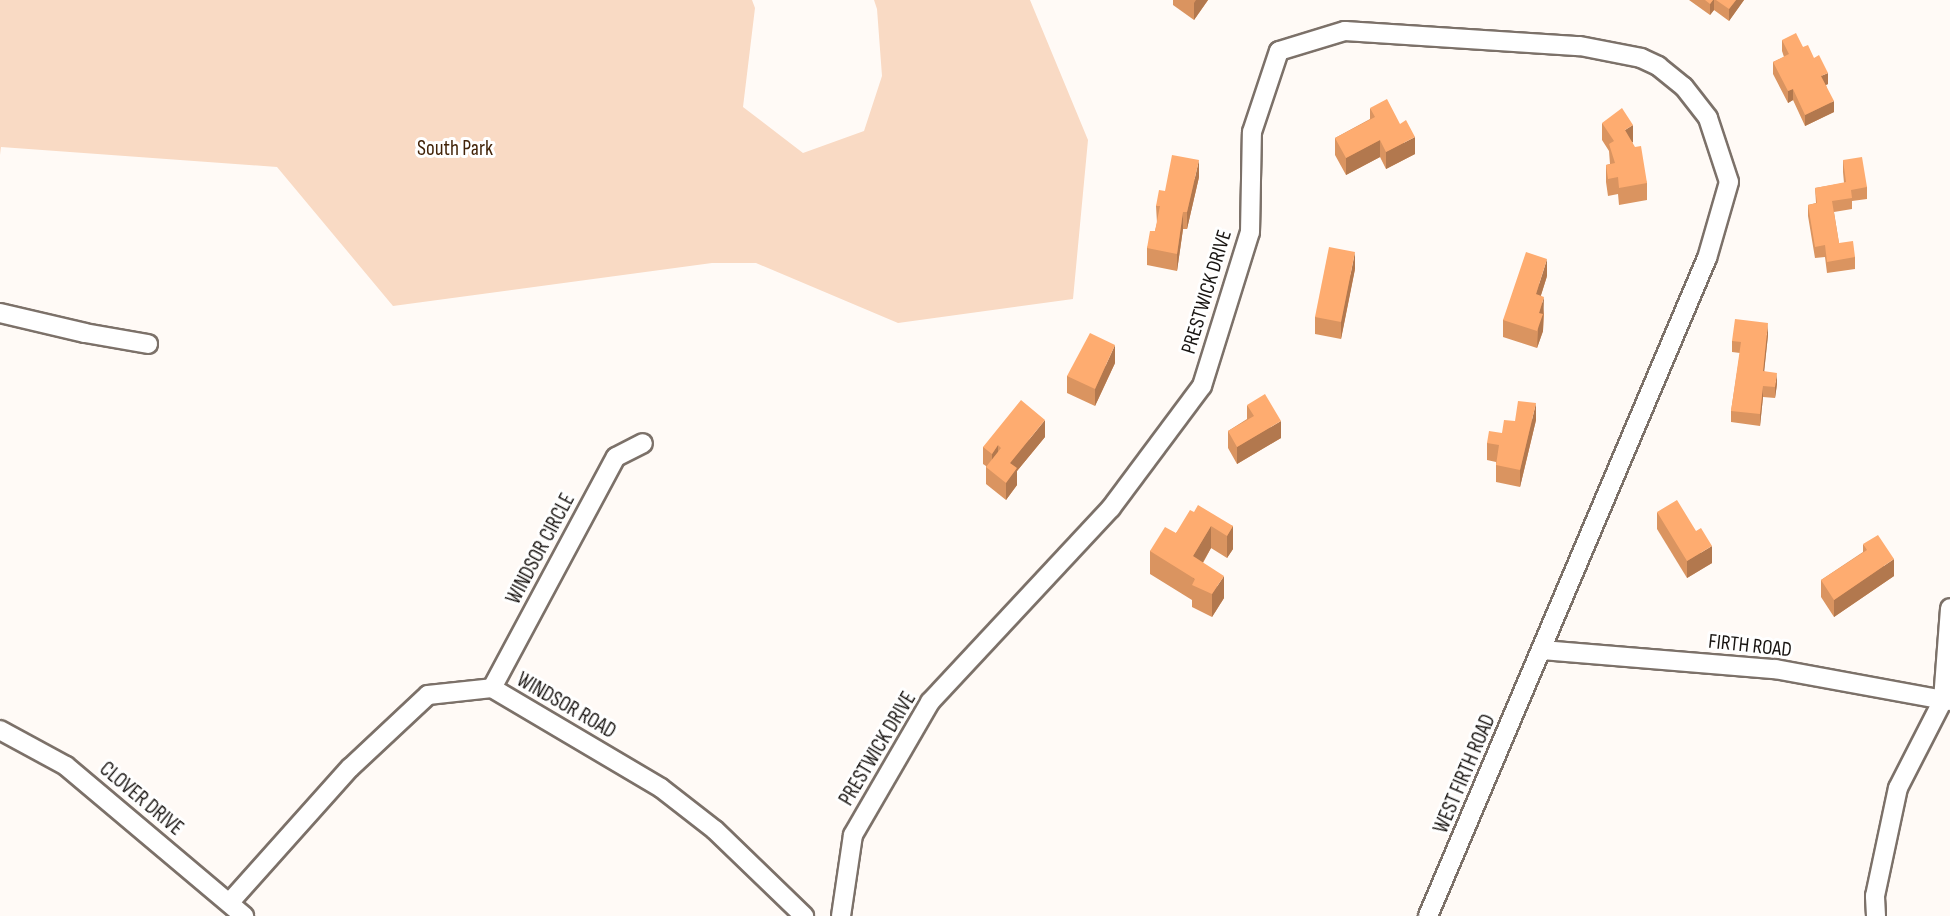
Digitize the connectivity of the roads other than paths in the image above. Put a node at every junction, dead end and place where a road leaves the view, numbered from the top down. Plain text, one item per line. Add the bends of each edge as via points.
1 (0, 313) edge
2 (148, 344) dead end
3 (643, 443) dead end
4 (1950, 608) edge
5 (1542, 650) junction
6 (492, 688) junction
7 (1946, 700) edge
8 (0, 730) edge
9 (230, 902) junction
10 (244, 916) edge
11 (804, 916) edge
12 (841, 916) edge
13 (1428, 916) edge
14 (1876, 916) edge

1 - 2 street
3 - 6 street, WINDSOR CIRCLE via 616,457
4 - 7 street
5 - 7 street, FIRTH ROAD via 1775,669
5 - 12 street, PRESTWICK DRIVE via 1707,258 1729,182 1708,118 1684,87 1658,66 1641,58 1580,46 1345,31 1279,51 1252,132 1250,232 1202,386 1111,508 930,702 853,835
5 - 13 street, WEST FIRTH ROAD
6 - 9 street, WINDSOR ROAD via 428,695 350,768
6 - 11 street, WINDSOR ROAD via 661,788 715,830
7 - 14 street via 1898,788 1875,896
8 - 9 street, CLOVER DRIVE via 66,766
9 - 10 street, CLOVER DRIVE

